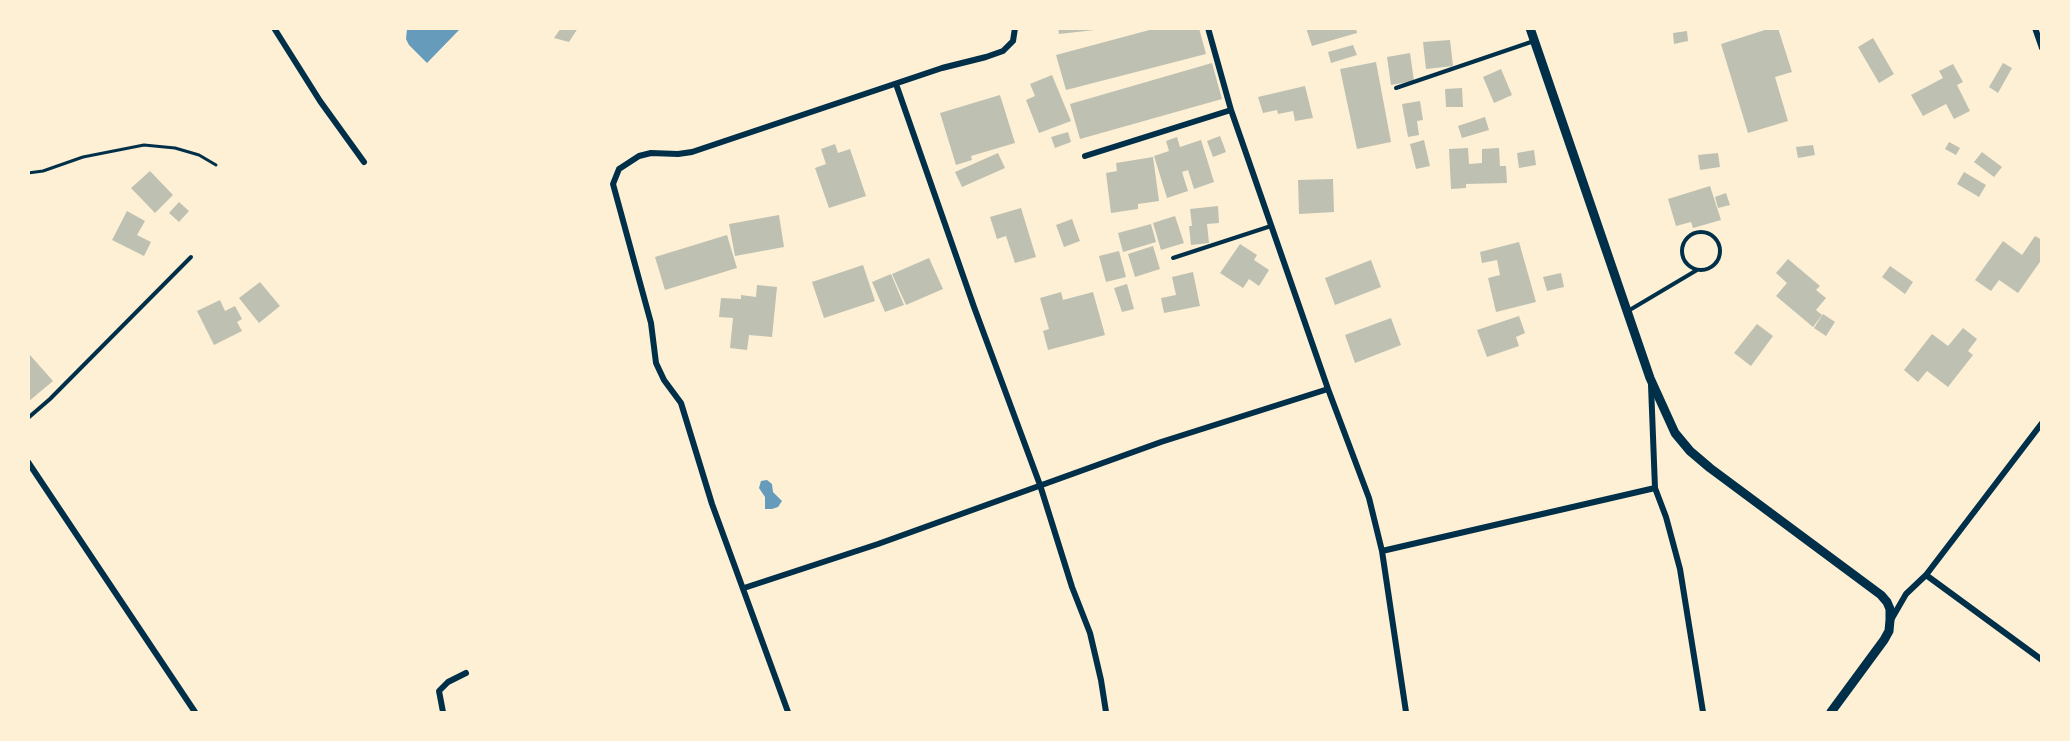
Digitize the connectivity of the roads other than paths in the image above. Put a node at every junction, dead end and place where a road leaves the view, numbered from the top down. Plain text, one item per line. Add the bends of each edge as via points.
1 (274, 28) edge
2 (1015, 28) edge
3 (1208, 28) edge
4 (1530, 28) edge
5 (2034, 28) edge
6 (1534, 41) junction
7 (2042, 48) edge
8 (896, 84) junction
9 (1396, 88) dead end
10 (1231, 110) junction
11 (1084, 156) dead end
12 (364, 162) dead end
13 (1271, 226) junction
14 (191, 257) dead end
15 (1173, 258) dead end
16 (1697, 270) junction
17 (1628, 311) junction
18 (1650, 378) junction
19 (1328, 388) junction
20 (28, 418) edge
21 (2042, 423) edge
22 (28, 462) edge
23 (1040, 485) junction
24 (1654, 488) junction
25 (1382, 551) junction
26 (1926, 575) junction
27 (744, 588) junction
28 (1890, 620) junction
29 (2042, 660) edge
30 (466, 673) dead end
31 (195, 712) edge
32 (443, 712) edge
33 (789, 712) edge
34 (1106, 712) edge
35 (1406, 712) edge
36 (1703, 712) edge
37 (1831, 712) edge

1 - 12 street
2 - 8 street via 1013,40 1003,51
3 - 10 street
4 - 6 main road
5 - 7 street
6 - 9 lane
6 - 17 main road
8 - 23 street
8 - 27 street via 692,152 639,156 619,169 613,184 651,323 656,363 681,403 712,504
10 - 11 street
10 - 13 street
13 - 15 lane
13 - 19 street
14 - 20 lane
16 - 16 lane via 1707,269 1720,255 1713,236 1704,232 1686,238 1682,247 1682,257
16 - 17 lane
17 - 18 main road
18 - 24 street
18 - 28 main road via 1675,433 1690,451 1881,595 1890,609
19 - 23 street
19 - 25 street via 1369,498
21 - 26 street
22 - 31 street
23 - 27 street
23 - 34 street via 1090,633
24 - 25 street
24 - 36 street via 1680,569
25 - 35 street
26 - 28 street via 1906,594
26 - 29 street
27 - 33 street
28 - 37 main road via 1884,640
30 - 32 street via 439,691

